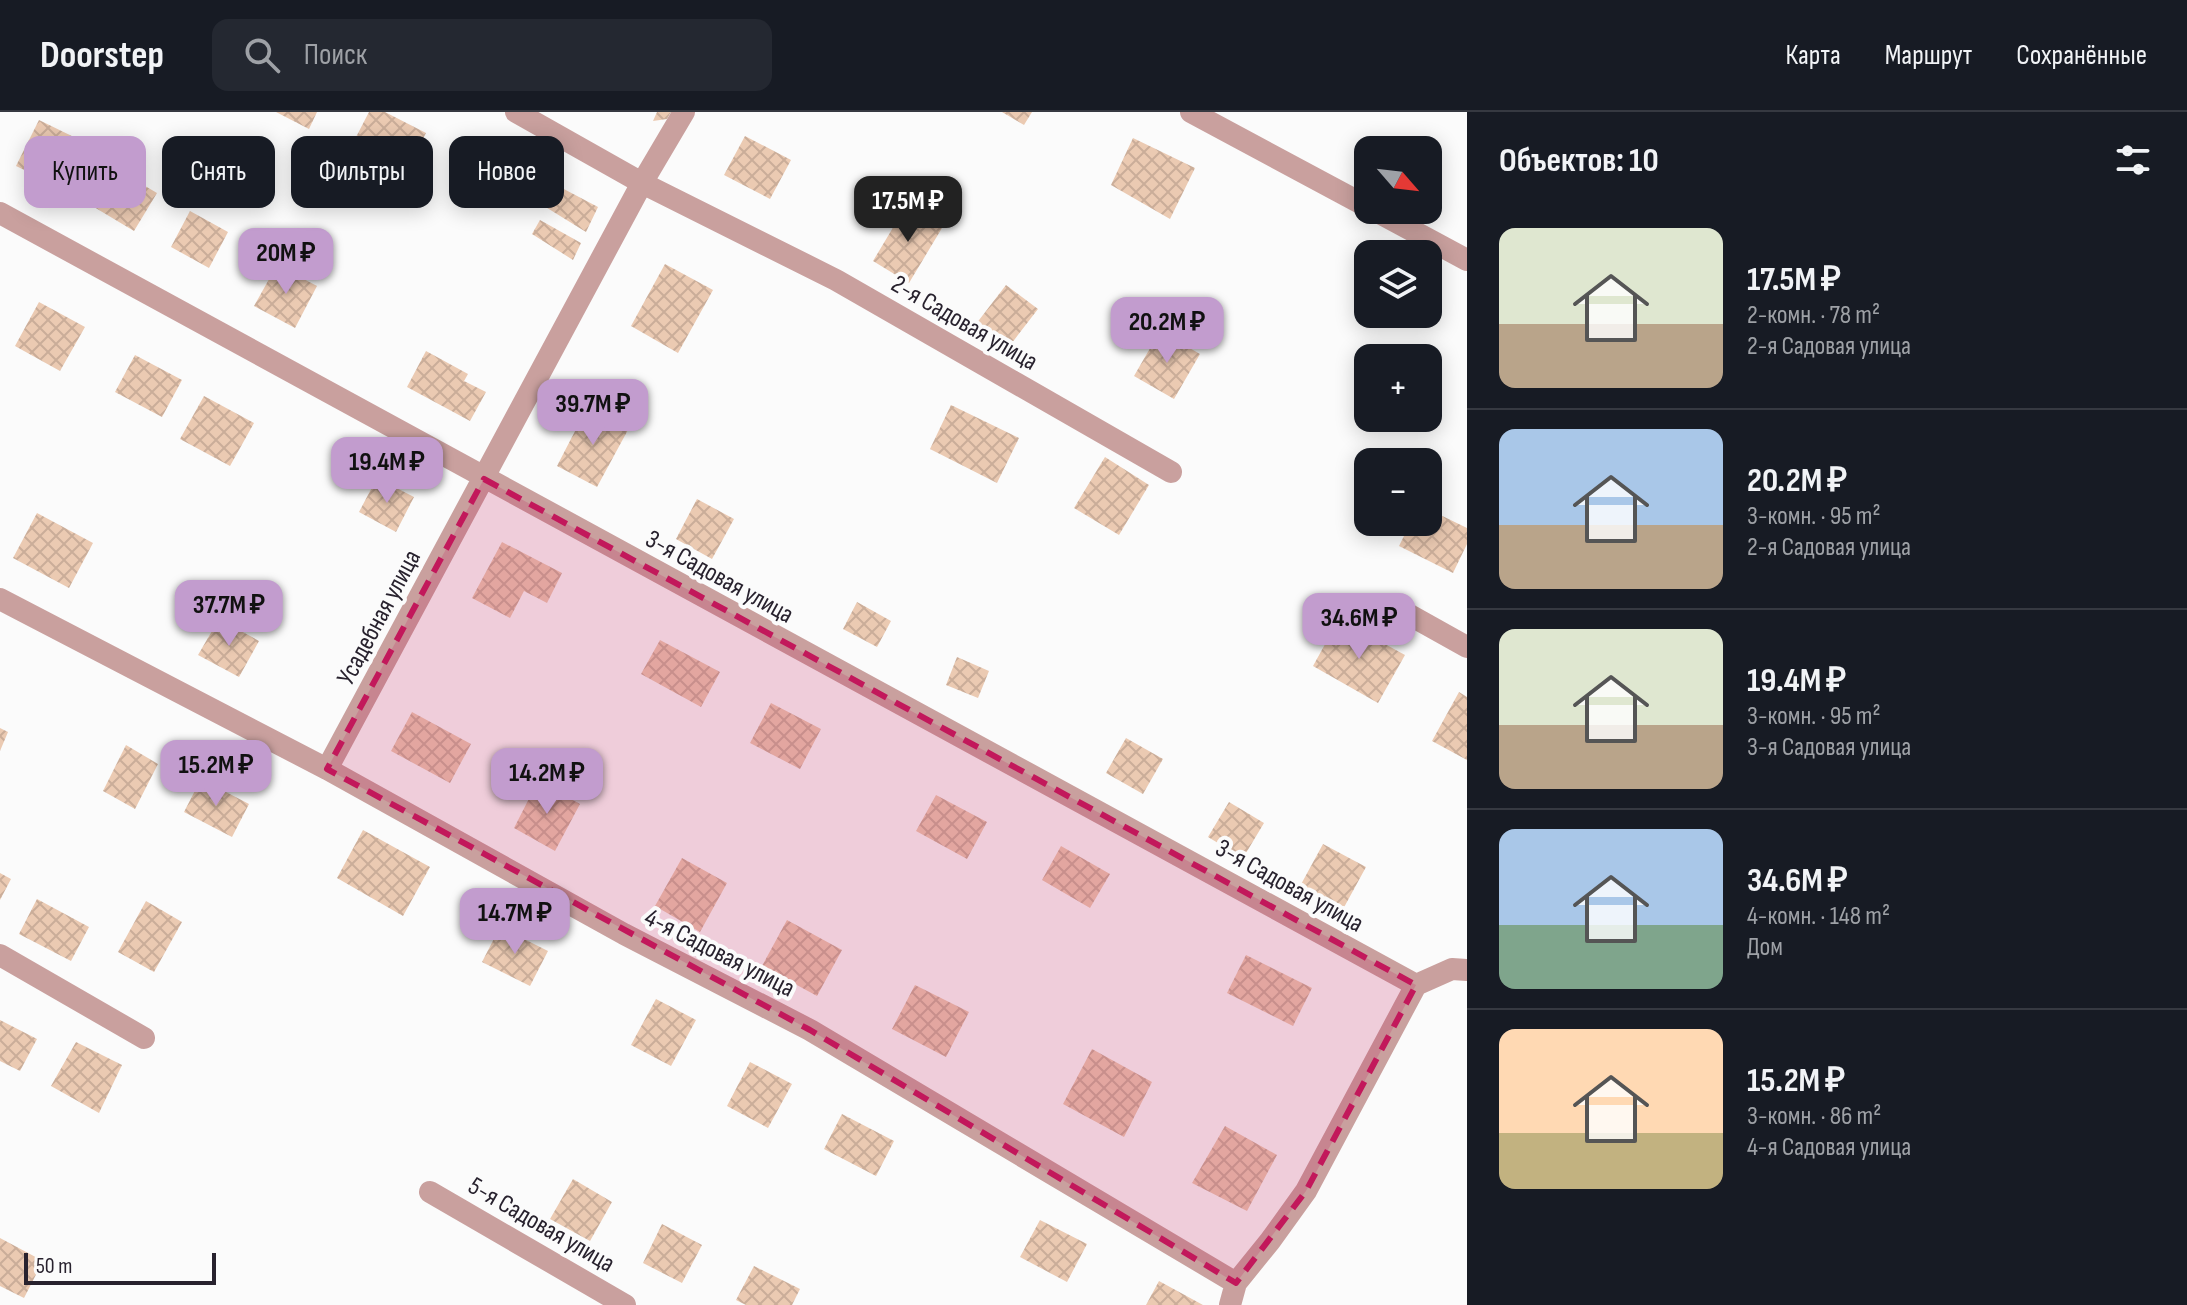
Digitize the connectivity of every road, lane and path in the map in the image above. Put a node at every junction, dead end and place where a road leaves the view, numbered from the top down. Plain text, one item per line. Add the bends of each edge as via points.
1 (516, 112) edge
2 (684, 112) edge
3 (1191, 112) edge
4 (642, 183) junction
5 (1354, 199) edge
6 (0, 213) edge
7 (1400, 224) edge
8 (1467, 260) edge
9 (1171, 472) dead end
10 (484, 479) junction
11 (0, 599) edge
12 (1390, 604) dead end
13 (1467, 647) edge
14 (327, 769) junction
15 (0, 955) edge
16 (1467, 970) edge
17 (1416, 985) junction
18 (144, 1038) dead end
19 (430, 1192) dead end
20 (1236, 1283) junction
21 (625, 1305) edge
22 (1230, 1305) edge

1 - 4 street, 2-я Садовая улица
2 - 4 street, Усадебная улица
3 - 5 street
4 - 9 street, 2-я Садовая улица via 836,280
4 - 10 street, Усадебная улица
6 - 10 street, 3-я Садовая улица
7 - 8 street
10 - 14 street, Усадебная улица
10 - 17 street, 3-я Садовая улица
11 - 14 street, 4-я Садовая улица
12 - 13 street
14 - 20 street, 4-я Садовая улица via 810,1030
15 - 18 street
16 - 17 street via 1452,969
17 - 20 street via 1306,1191
19 - 21 street, 5-я Садовая улица
20 - 22 street

